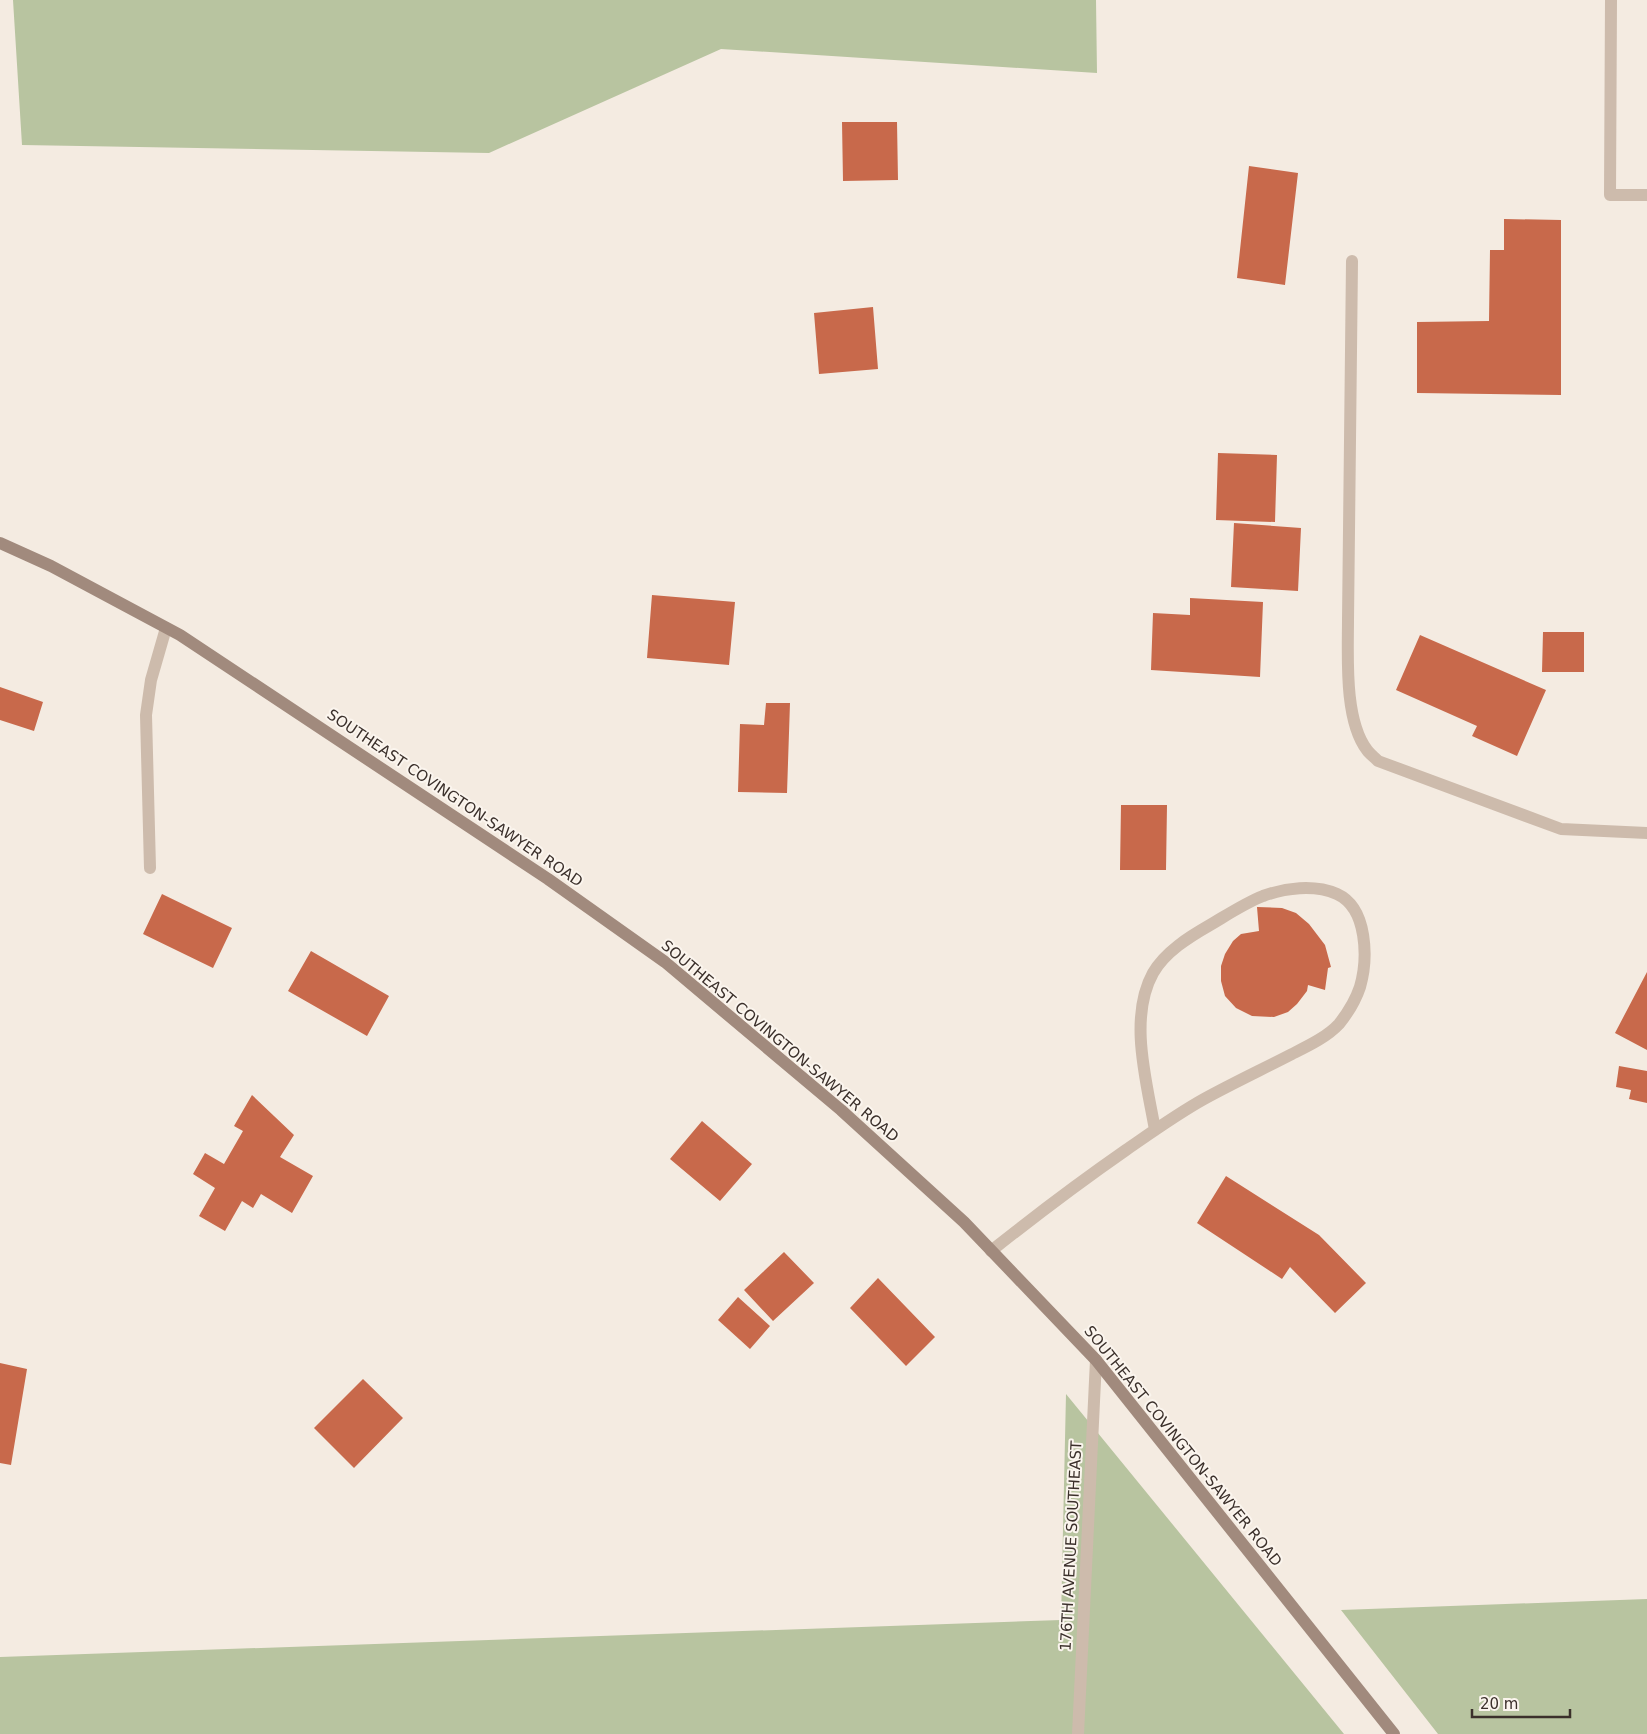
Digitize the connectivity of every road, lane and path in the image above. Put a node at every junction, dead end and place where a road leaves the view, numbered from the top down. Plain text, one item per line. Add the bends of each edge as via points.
1 (1611, 0) edge
2 (1647, 195) edge
3 (1352, 261) dead end
4 (0, 543) edge
5 (166, 628) junction
6 (1647, 833) edge
7 (150, 868) dead end
8 (1155, 1130) junction
9 (990, 1251) junction
10 (1096, 1360) junction
11 (1078, 1734) edge
12 (1394, 1734) edge

1 - 2 street via 1610,195
3 - 6 street via 1348,664 1354,726 1367,751 1378,761 1561,829
4 - 5 street, SOUTHEAST COVINGTON-SAWYER ROAD via 51,566
5 - 7 street via 151,680 146,715
5 - 9 street, SOUTHEAST COVINGTON-SAWYER ROAD via 548,878 664,962 848,1117 964,1222
8 - 8 street via 1204,1099 1315,1042 1339,1024 1359,989 1365,950 1356,913 1348,902 1337,894 1322,890 1278,890 1199,931 1162,961 1145,995 1141,1040
8 - 9 street via 1072,1187
9 - 10 street, SOUTHEAST COVINGTON-SAWYER ROAD
10 - 11 street, 176TH AVENUE SOUTHEAST
10 - 12 street, SOUTHEAST COVINGTON-SAWYER ROAD

